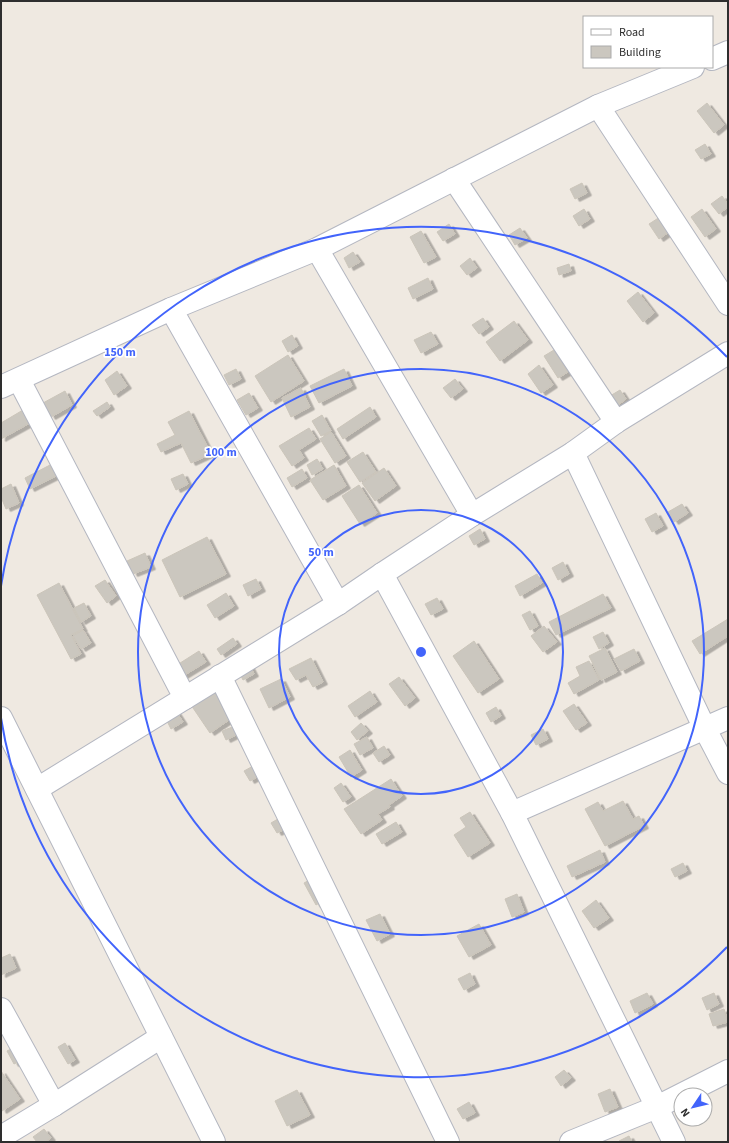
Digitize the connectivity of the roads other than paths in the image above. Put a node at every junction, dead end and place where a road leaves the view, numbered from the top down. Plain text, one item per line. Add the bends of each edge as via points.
1 (728, 52) edge
2 (713, 59) edge
3 (691, 68) edge
4 (598, 106) junction
5 (454, 179) junction
6 (317, 249) junction
7 (728, 304) edge
8 (172, 308) junction
9 (728, 353) edge
10 (10, 383) edge
11 (616, 422) junction
12 (573, 453) junction
13 (472, 515) junction
14 (382, 574) junction
15 (338, 604) junction
16 (220, 676) junction
17 (185, 698) junction
18 (1, 718) edge
19 (728, 718) edge
20 (704, 729) junction
21 (728, 773) edge
22 (37, 789) junction
23 (512, 813) junction
24 (1, 1009) edge
25 (161, 1036) junction
26 (728, 1071) edge
27 (54, 1105) junction
28 (657, 1107) junction
29 (1, 1136) edge
30 (214, 1142) edge
31 (448, 1142) edge
32 (571, 1142) edge
33 (674, 1142) edge

1 - 2 street
3 - 4 street
4 - 5 street
4 - 7 street
5 - 6 street
5 - 11 street
6 - 8 street
6 - 13 street
8 - 10 street
8 - 15 street
9 - 11 street
10 - 17 street
11 - 12 street
12 - 13 street
12 - 20 street
13 - 14 street
14 - 15 street
14 - 23 street
15 - 16 street
16 - 17 street
16 - 31 street
17 - 22 street
18 - 22 street
19 - 20 street
20 - 21 street
20 - 23 street
22 - 25 street
23 - 28 street
24 - 27 street
25 - 27 street
25 - 30 street
26 - 28 street
27 - 29 street
28 - 32 street
28 - 33 street

